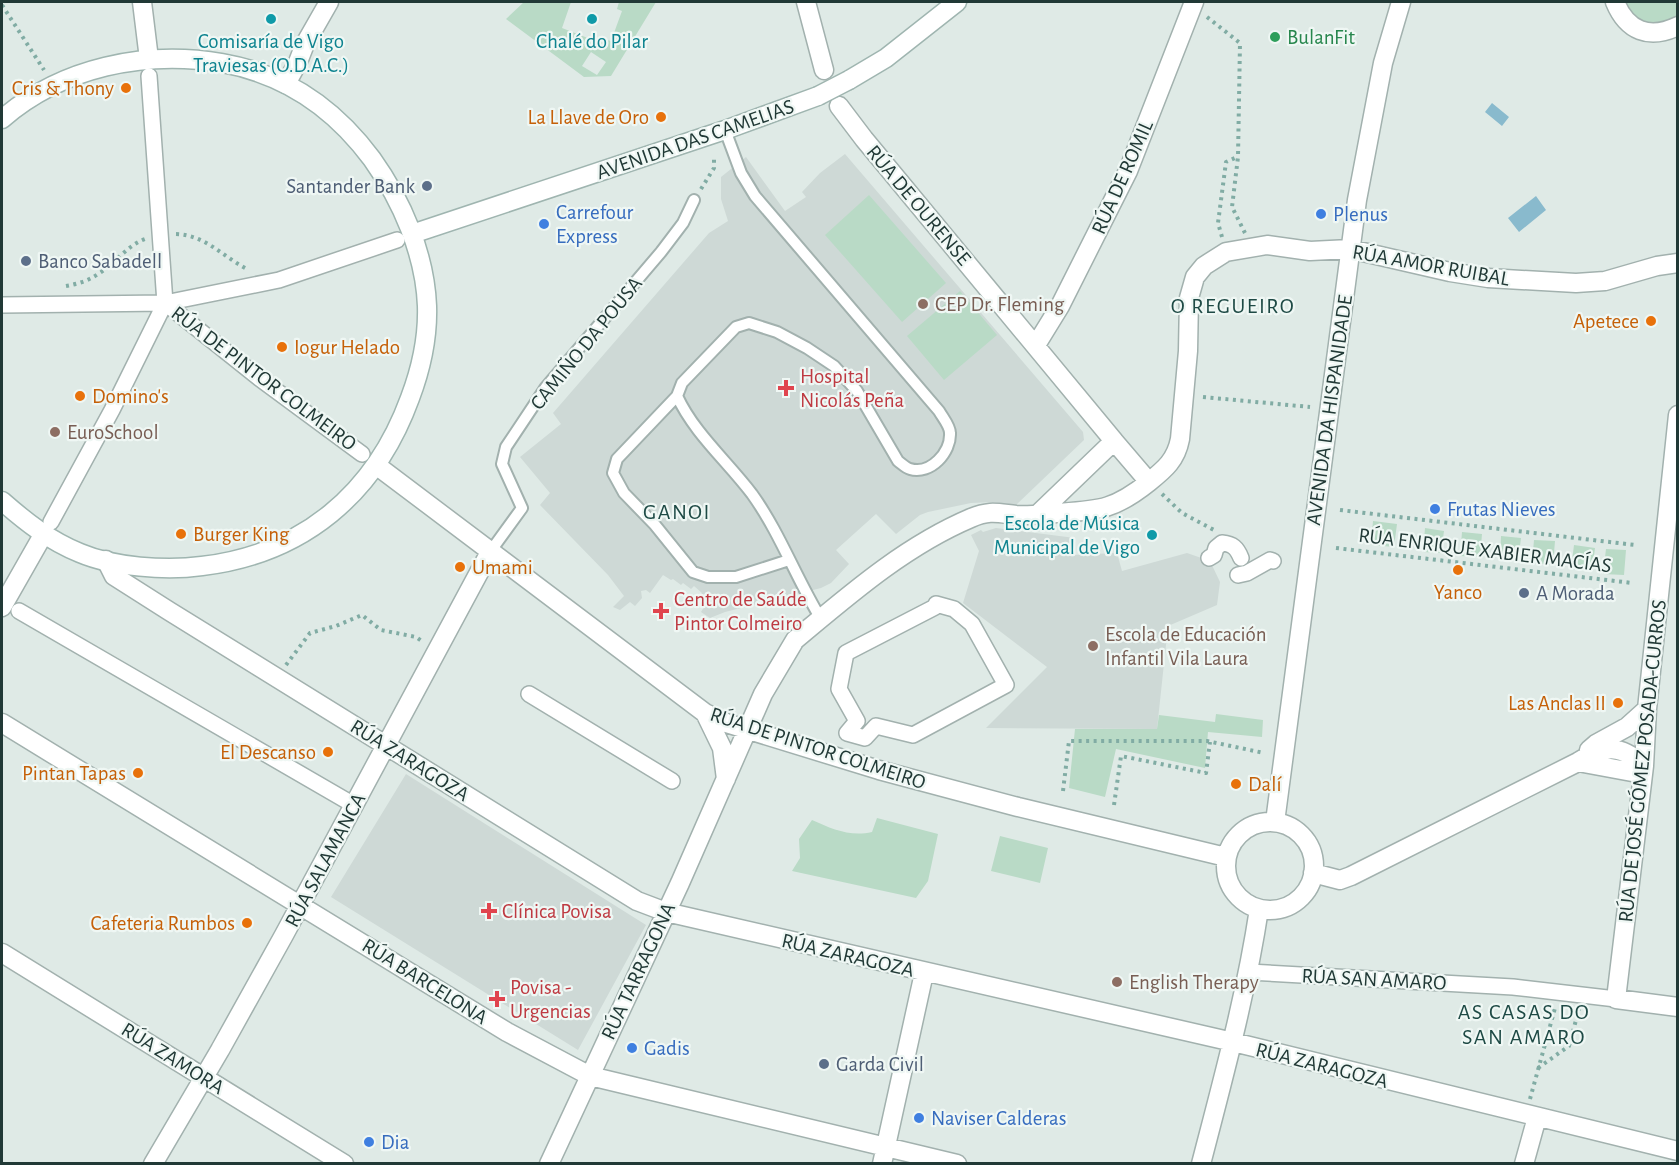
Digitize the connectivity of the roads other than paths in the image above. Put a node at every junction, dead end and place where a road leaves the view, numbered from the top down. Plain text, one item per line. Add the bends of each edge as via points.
1 (142, 2) edge
2 (329, 2) edge
3 (806, 2) edge
4 (957, 2) edge
5 (1401, 2) edge
6 (1615, 2) edge
7 (1199, 7) edge
8 (1677, 26) edge
9 (149, 68) junction
10 (824, 70) dead end
11 (286, 84) junction
12 (839, 106) dead end
13 (2, 119) edge
14 (725, 130) junction
15 (694, 200) road end
16 (405, 237) junction
17 (1350, 249) junction
18 (1677, 263) edge
19 (165, 303) junction
20 (2, 305) edge
21 (1036, 345) junction
22 (677, 396) junction
23 (1677, 415) edge
24 (1114, 441) junction
25 (369, 459) junction
26 (1149, 482) junction
27 (2, 501) edge
28 (1038, 514) junction
29 (47, 528) junction
30 (490, 552) junction
31 (1209, 558) dead end
32 (106, 560) junction
33 (789, 560) junction
34 (1273, 561) dead end
35 (10, 609) edge
36 (954, 609) joint
37 (821, 619) junction
38 (529, 694) dead end
39 (1647, 709) junction
40 (705, 713) junction
41 (2, 723) edge
42 (748, 730) junction
43 (387, 746) junction
44 (1578, 762) junction
45 (1644, 766) junction
46 (726, 779) junction
47 (672, 781) dead end
48 (346, 801) dead end
49 (1275, 822) junction
50 (1226, 857) junction
51 (1313, 873) junction
52 (300, 905) junction
53 (1259, 909) junction
54 (666, 912) junction
55 (2, 953) edge
56 (1249, 972) junction
57 (924, 973) junction
58 (1616, 999) junction
59 (1677, 1007) edge
60 (1233, 1042) junction
61 (590, 1076) junction
62 (205, 1078) junction
63 (1533, 1111) junction
64 (1677, 1151) edge
65 (883, 1155) edge
66 (153, 1164) edge
67 (344, 1164) edge
68 (549, 1164) edge
69 (957, 1164) edge
70 (1201, 1164) edge
71 (1524, 1164) edge

1 - 9 street
2 - 11 street
3 - 10 street
4 - 14 street, AVENIDA DAS CAMELIAS, bridge via 886,58 849,80 818,96
5 - 17 street, AVENIDA DA HISPANIDADE via 1383,63
6 - 8 street via 1628,24 1639,30 1659,32
7 - 21 street, RÚA DE ROMIL via 1128,171
9 - 11 street via 202,60 259,73
9 - 13 street via 115,64 93,70 55,85
9 - 19 street
11 - 16 street via 319,103 362,145 395,195
12 - 21 street, RÚA DE OURENSE
14 - 16 street, AVENIDA DAS CAMELIAS
14 - 22 lane via 741,173 756,196 939,411 950,430 949,448 924,470 909,470 898,462 857,391 834,366 777,332 749,323 736,327 717,345 682,383
15 - 30 lane, CAMIÑO DA POUSA via 661,252 546,387 506,447 502,464 522,508
16 - 19 street, AVENIDA DAS CAMELIAS via 279,280
16 - 25 street via 427,302 422,358 392,439
17 - 18 street, RÚA AMOR RUIBAL via 1460,274 1576,283 1605,281
17 - 26 street, RÚA AMOR RUIBAL via 1310,251 1253,246 1226,252 1204,266 1195,277 1189,298 1184,417 1178,452
17 - 49 street, AVENIDA DA HISPANIDADE
19 - 20 street, AVENIDA DAS CAMELIAS
19 - 25 street, RÚA DE PINTOR COLMEIRO
19 - 29 street
21 - 24 street, RÚA DE OURENSE
22 - 33 lane via 686,414 774,526
22 - 33 lane via 617,459 613,473 624,493 693,572 708,577 736,577
23 - 39 street, RÚA DE JOSÉ GÓMEZ POSADA-CURROS
24 - 26 street, RÚA DE OURENSE
24 - 28 street
25 - 30 street, RÚA DE PINTOR COLMEIRO
25 - 32 street via 352,495 324,519 294,538 244,559 182,569
26 - 28 street, RÚA AMOR RUIBAL via 1118,504 1079,513
27 - 29 street
28 - 37 street, RÚA AMOR RUIBAL via 991,512 952,527 912,549
29 - 32 street via 81,554
29 - 35 street
30 - 40 street, RÚA DE PINTOR COLMEIRO
30 - 43 street, RÚA SALAMANCA
31 - 34 street via 1222,543 1238,549 1239,561 1247,573
32 - 43 street, RÚA ZARAGOZA via 114,576
33 - 37 lane
35 - 48 street
36 - 36 street via 972,624 1006,685 913,735 876,726 865,738 846,733 857,721 838,689 846,653 936,604
37 - 42 street, RÚA TARRAGONA via 788,650
38 - 47 street
39 - 44 street via 1627,727 1596,744
39 - 45 street, RÚA DE JOSÉ GÓMEZ POSADA-CURROS
40 - 42 street, RÚA DE PINTOR COLMEIRO
40 - 46 street via 722,748
41 - 52 street, RÚA BARCELONA
42 - 46 street, RÚA TARRAGONA
42 - 50 street, RÚA DE PINTOR COLMEIRO via 1018,807
43 - 52 street, RÚA SALAMANCA
43 - 54 street, RÚA ZARAGOZA via 637,901
44 - 45 street via 1632,772
44 - 51 street via 1351,876 1340,880
45 - 58 street, RÚA DE JOSÉ GÓMEZ POSADA-CURROS
46 - 54 street, RÚA TARRAGONA
49 - 50 street via 1249,826 1235,839
49 - 51 street via 1305,839 1314,861
50 - 53 street via 1229,884 1236,895
51 - 53 street via 1309,887 1288,906
52 - 61 street, RÚA BARCELONA via 507,1032
52 - 62 street, RÚA SALAMANCA
53 - 56 street
54 - 57 street, RÚA ZARAGOZA
54 - 61 street, RÚA TARRAGONA
55 - 62 street, RÚA ZAMORA
56 - 58 street, RÚA SAN AMARO via 1513,987
56 - 60 street
57 - 60 street, RÚA ZARAGOZA
57 - 65 street
58 - 59 street, RÚA SAN AMARO
60 - 63 street, RÚA ZARAGOZA
60 - 70 street
61 - 65 street, RÚA BARCELONA
61 - 68 street, RÚA TARRAGONA
62 - 66 street, RÚA SALAMANCA
62 - 67 street, RÚA ZAMORA
63 - 64 street, RÚA ZARAGOZA
63 - 71 street
65 - 69 street, RÚA BARCELONA

